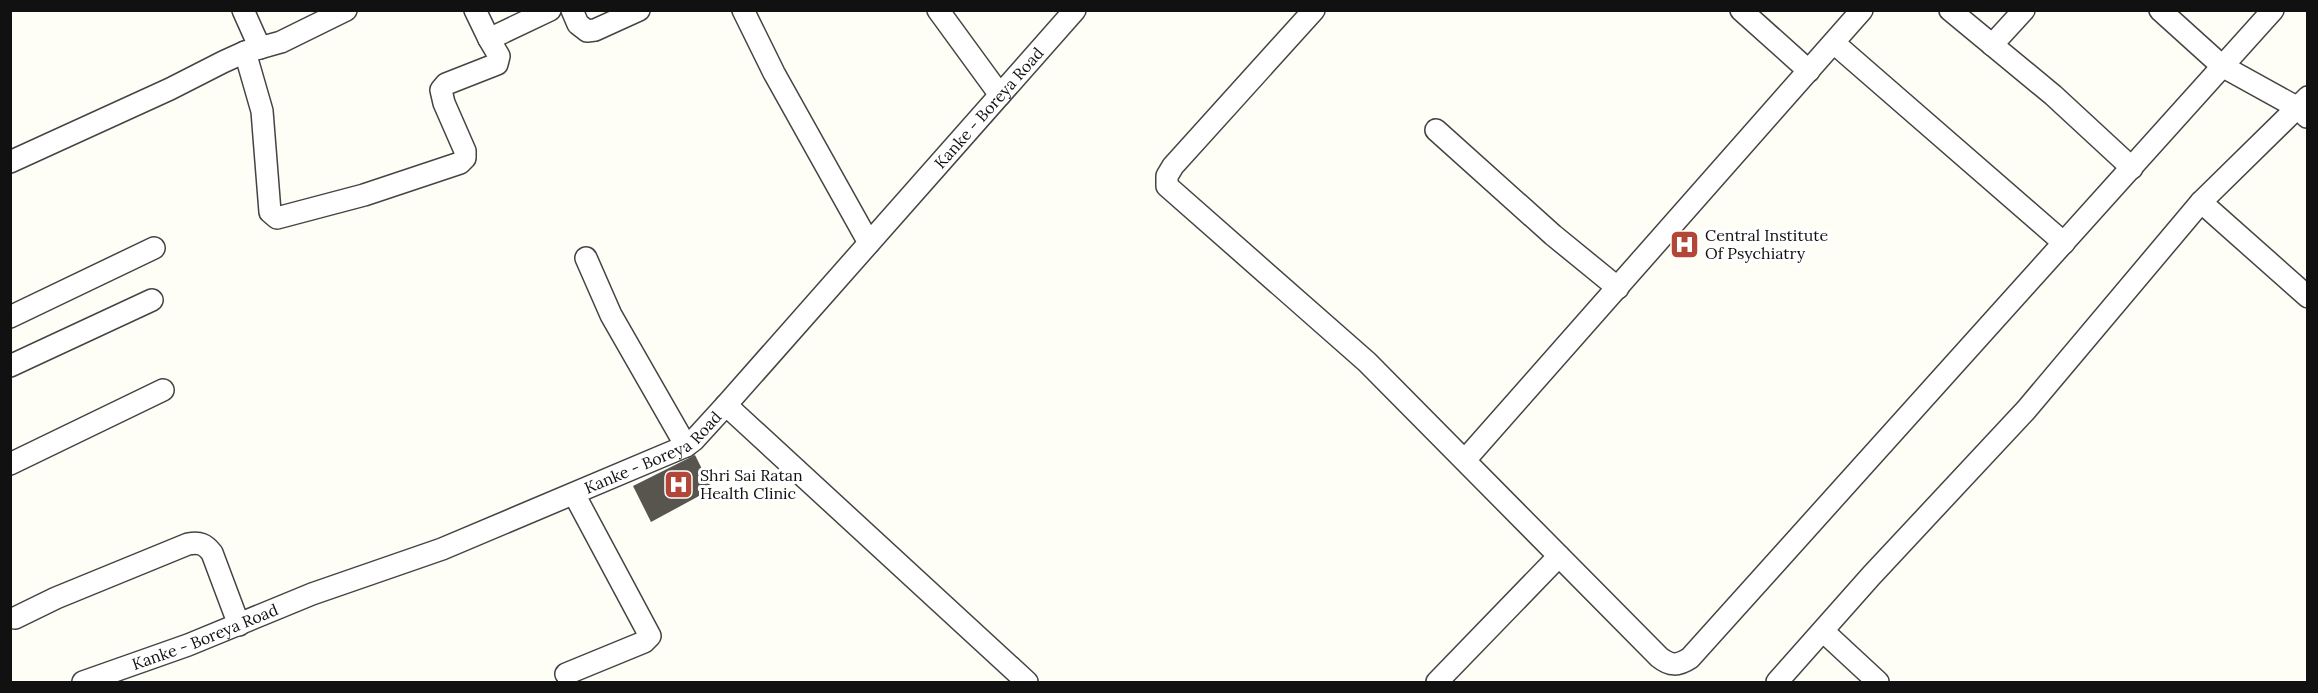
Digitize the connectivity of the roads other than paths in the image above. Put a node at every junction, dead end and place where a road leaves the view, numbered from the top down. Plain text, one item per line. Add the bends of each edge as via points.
1 (243, 10) edge
2 (346, 10) edge
3 (475, 10) edge
4 (550, 10) edge
5 (572, 10) edge
6 (639, 10) edge
7 (743, 10) edge
8 (938, 10) edge
9 (1075, 10) edge
10 (1314, 10) edge
11 (1741, 10) edge
12 (1862, 10) edge
13 (1950, 10) edge
14 (2024, 10) edge
15 (2160, 10) edge
16 (2273, 10) edge
17 (489, 39) junction
18 (1834, 43) junction
19 (1992, 45) junction
20 (252, 50) junction
21 (2222, 66) junction
22 (1809, 71) junction
23 (1000, 95) junction
24 (2304, 107) edge
25 (1436, 130) dead end
26 (10, 162) edge
27 (2132, 168) junction
28 (2201, 202) junction
29 (869, 243) junction
30 (2064, 243) junction
31 (154, 248) dead end
32 (586, 258) dead end
33 (1618, 288) junction
34 (2307, 297) edge
35 (152, 300) dead end
36 (10, 317) edge
37 (10, 366) edge
38 (163, 390) dead end
39 (726, 405) junction
40 (686, 446) junction
41 (1465, 460) junction
42 (10, 464) edge
43 (574, 494) junction
44 (1559, 556) junction
45 (15, 618) dead end
46 (238, 625) junction
47 (1822, 631) junction
48 (566, 674) dead end
49 (83, 682) edge
50 (1028, 682) edge
51 (1437, 682) edge
52 (1777, 682) edge
53 (1878, 682) edge

1 - 20 street
2 - 20 street via 281,42
3 - 17 street
4 - 17 street
5 - 6 street via 578,24 587,31
7 - 29 street
8 - 23 street
9 - 23 street, Kanke - Boreya Road
10 - 41 street via 1173,166 1167,186 1367,362
11 - 22 street
12 - 18 street
13 - 19 street
14 - 19 street
15 - 21 street
16 - 21 street
17 - 20 street via 499,56 497,64 446,84 441,90 465,151 460,163 278,218 270,212 262,111
18 - 22 street
18 - 30 street
19 - 27 street
20 - 26 street
21 - 24 street
21 - 27 street
22 - 33 street
23 - 29 street, Kanke - Boreya Road
24 - 28 street
25 - 33 street
27 - 30 street
28 - 34 street
28 - 47 street via 2026,410
29 - 39 street, Kanke - Boreya Road
30 - 44 street via 1682,663 1667,663 1659,657
31 - 36 street
32 - 40 street via 612,315
33 - 41 street
35 - 37 street
38 - 42 street
39 - 40 street, Kanke - Boreya Road
39 - 50 street
40 - 43 street, Kanke - Boreya Road
41 - 44 street
43 - 46 street, Kanke - Boreya Road via 442,549 312,594
43 - 48 street via 650,636
44 - 51 street
45 - 46 street via 198,542 212,553
46 - 49 street, Kanke - Boreya Road
47 - 52 street
47 - 53 street

